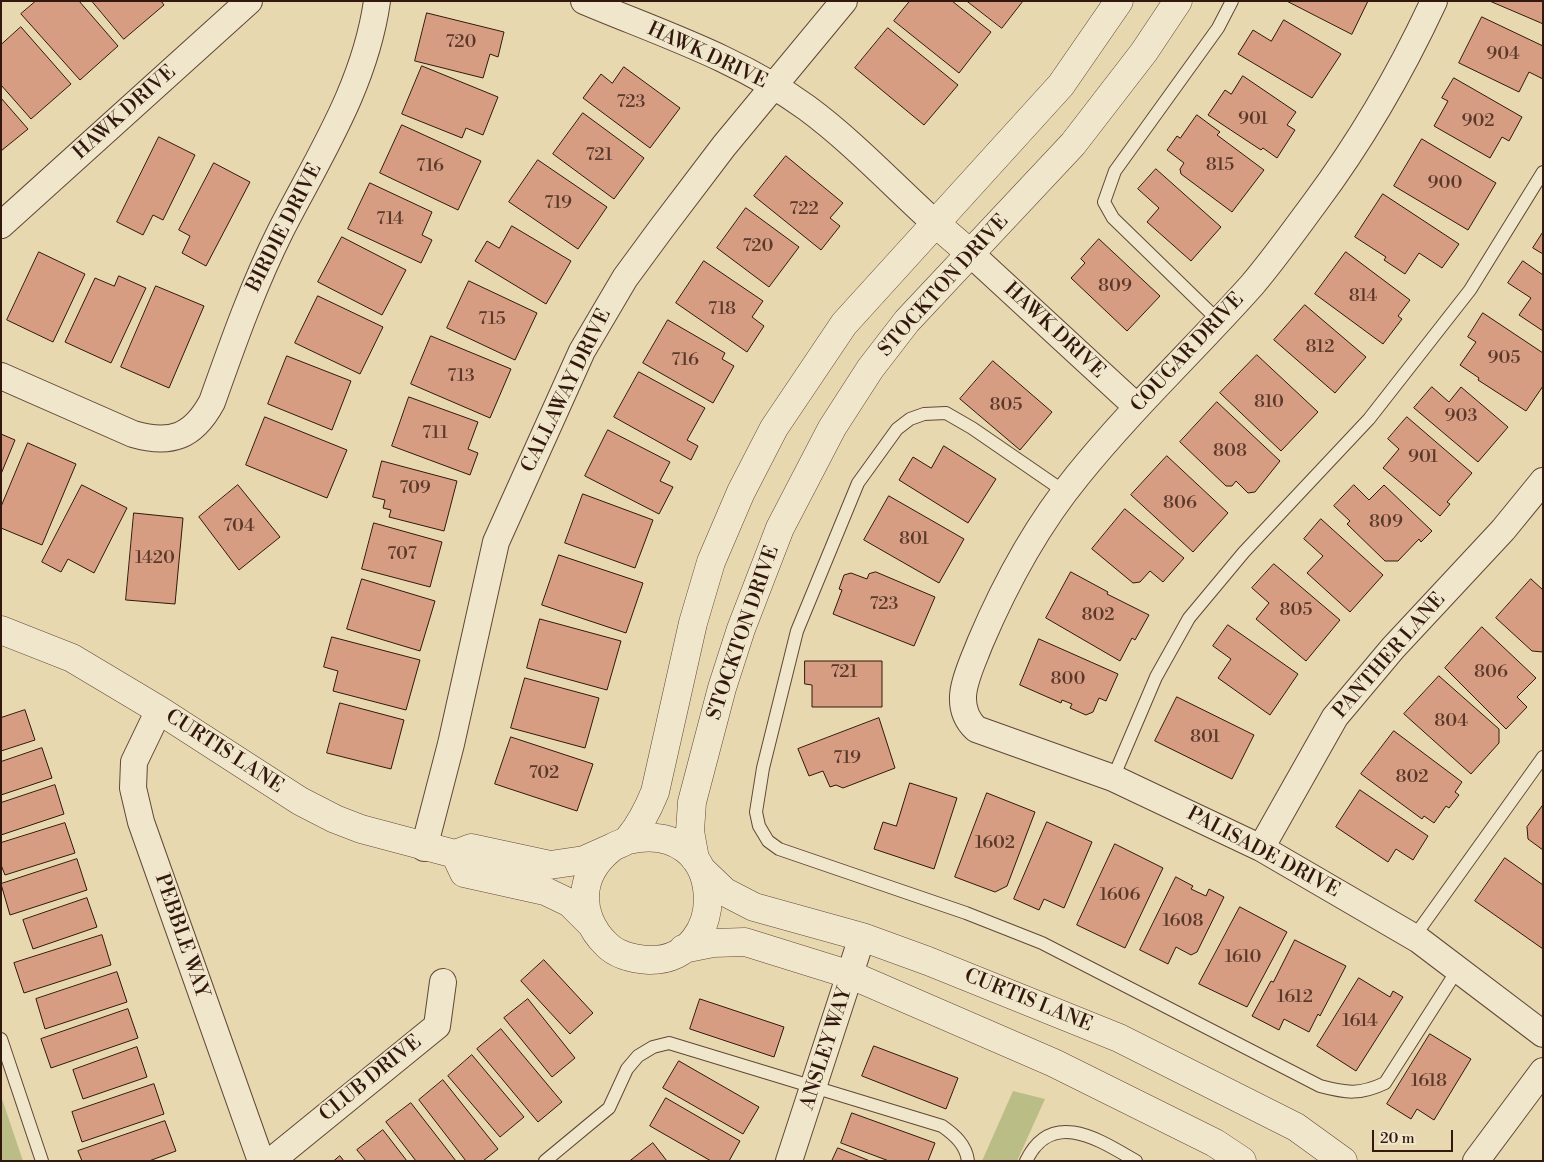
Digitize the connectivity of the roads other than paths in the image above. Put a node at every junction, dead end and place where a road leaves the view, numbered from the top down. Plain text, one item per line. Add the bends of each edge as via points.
1 (249, 1) edge
2 (377, 1) edge
3 (584, 1) edge
4 (844, 1) edge
5 (1119, 1) edge
6 (1178, 1) edge
7 (1232, 1) edge
8 (1434, 1) edge
9 (774, 86) junction
10 (1543, 172) edge
11 (935, 223) junction
12 (1, 225) edge
13 (971, 254) junction
14 (1220, 321) junction
15 (1, 376) edge
16 (1137, 407) junction
17 (1543, 481) edge
18 (1065, 492) junction
19 (1, 630) edge
20 (159, 710) junction
21 (964, 712) joint
22 (1543, 757) edge
23 (1113, 778) junction
24 (621, 843) junction
25 (424, 848) junction
26 (1261, 848) junction
27 (455, 854) junction
28 (698, 864) junction
29 (590, 923) junction
30 (862, 937) junction
31 (1414, 937) junction
32 (683, 949) junction
33 (1458, 969) junction
34 (851, 975) junction
35 (443, 982) dead end
36 (1543, 1034) edge
37 (1, 1039) edge
38 (1543, 1071) edge
39 (815, 1087) junction
40 (42, 1161) edge
41 (261, 1161) edge
42 (271, 1161) edge
43 (545, 1161) edge
44 (789, 1161) edge
45 (968, 1161) edge
46 (1026, 1161) edge
47 (1136, 1161) edge
48 (1242, 1161) edge
49 (1343, 1161) edge
50 (1476, 1161) edge

1 - 12 street, HAWK DRIVE
2 - 15 street, BIRDIE DRIVE via 362,65 342,116 256,282 203,419 188,432 171,439 152,440
3 - 9 street, HAWK DRIVE via 723,59
4 - 9 street, CALLAWAY DRIVE
5 - 11 street, STOCKTON DRIVE via 1061,84
6 - 13 street, STOCKTON DRIVE via 1139,60 1073,144
7 - 14 lane via 1218,28 1114,171 1104,202 1113,218
8 - 14 street, COUGAR DRIVE via 1410,52 1371,120 1316,201 1255,282
9 - 11 street, HAWK DRIVE via 808,109
9 - 25 street, CALLAWAY DRIVE via 724,146 625,278 582,351 531,462 496,542
10 - 23 lane via 1470,290 1369,419 1244,552 1189,618 1156,677
11 - 13 street
11 - 24 street, STOCKTON DRIVE via 844,324 774,428 741,492 711,562 698,605 655,792 644,818
13 - 16 street, HAWK DRIVE
13 - 28 street, STOCKTON DRIVE via 907,321 870,370 832,428 780,528 722,688 692,802 690,831
14 - 16 street, COUGAR DRIVE
16 - 18 street, COUGAR DRIVE
17 - 26 street, PANTHER LANE via 1335,717
18 - 21 street, COUGAR DRIVE via 1025,551 992,616 963,691 961,702
18 - 33 lane via 972,428 946,414 910,418 897,429 858,483 797,631 763,768 756,812 759,826 768,841 779,849 966,912 1042,943 1320,1086 1346,1094 1372,1090 1385,1083
19 - 20 street, CURTIS LANE via 72,658
20 - 25 street, CURTIS LANE via 257,774 335,819
20 - 41 street, PEBBLE WAY via 134,762 132,788 141,822
21 - 23 street, PALISADE DRIVE via 976,728
22 - 31 lane
23 - 26 street, PALISADE DRIVE
24 - 27 street, CURTIS LANE via 584,860 550,865 471,848
24 - 28 street via 642,837 672,841
24 - 29 street via 603,856 589,877 585,898
25 - 27 street, CURTIS LANE
26 - 31 street, PALISADE DRIVE
27 - 29 street via 464,874 545,891 570,903
28 - 30 street, CURTIS LANE via 725,892 754,907
28 - 32 street via 709,895 708,910 703,925
29 - 32 street via 598,937 623,956 654,960
30 - 34 street, ANSLEY WAY
30 - 49 street, CURTIS LANE via 1119,1038 1296,1128
31 - 33 street, PALISADE DRIVE
32 - 34 street via 713,943 745,942
33 - 36 street, PALISADE DRIVE
34 - 39 street, ANSLEY WAY
34 - 48 street via 1054,1063 1215,1143
35 - 42 street, CLUB DRIVE via 437,1026
37 - 40 lane
38 - 50 street
39 - 43 lane via 669,1043 638,1056 626,1069 609,1108
39 - 44 street, ANSLEY WAY
39 - 45 lane via 942,1126 954,1134
46 - 47 lane via 1040,1142 1068,1131 1098,1139

